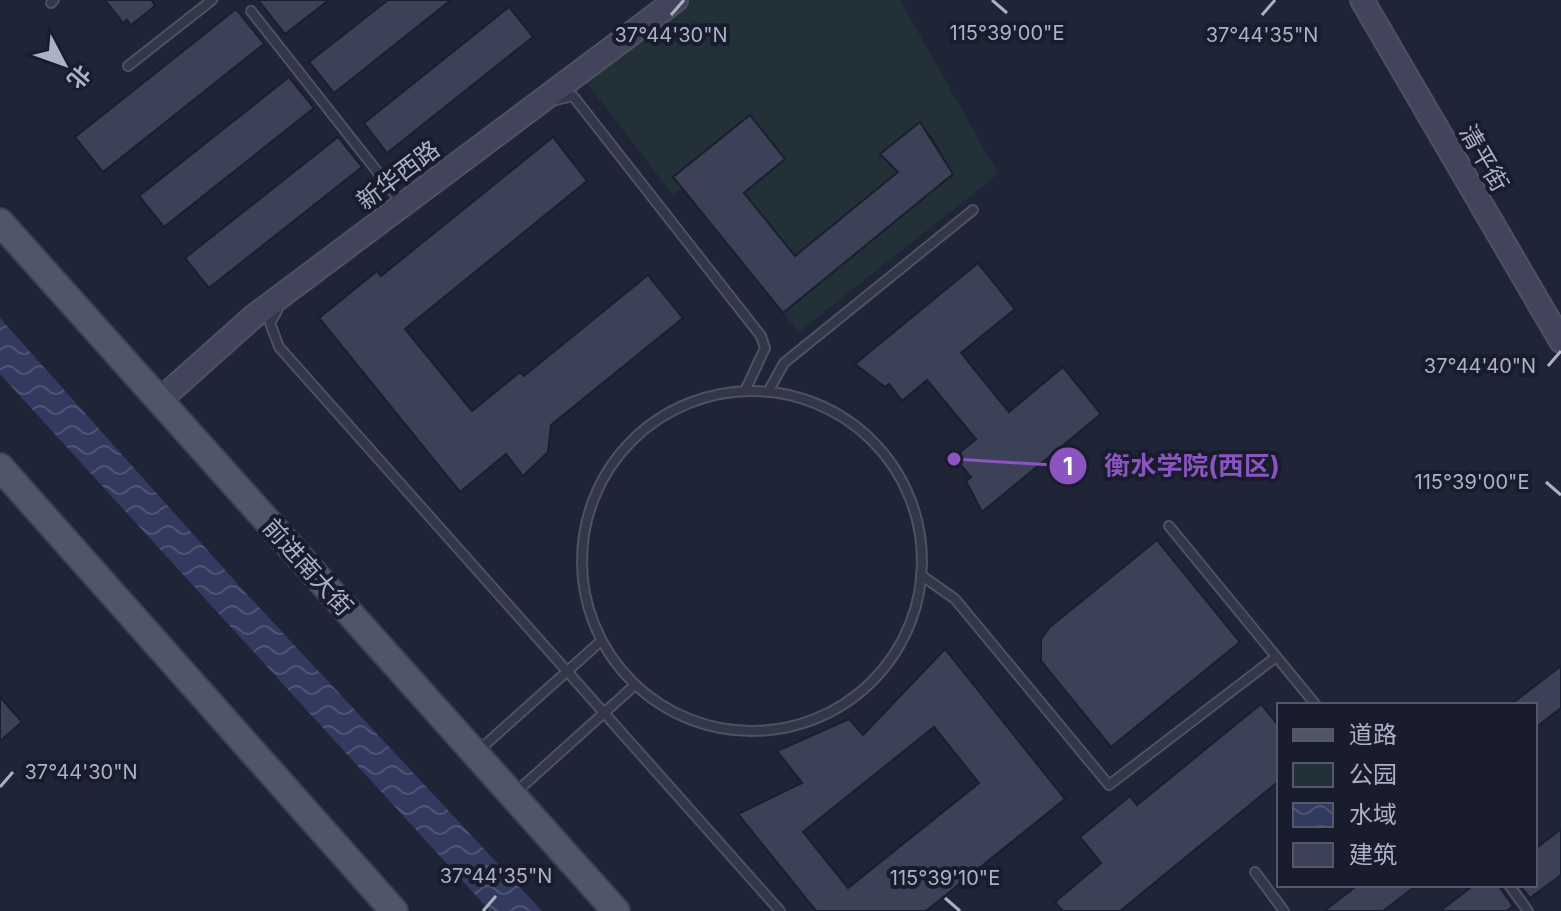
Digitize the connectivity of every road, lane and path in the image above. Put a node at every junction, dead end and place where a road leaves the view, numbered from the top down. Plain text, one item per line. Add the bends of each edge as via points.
1 (212, 0) edge
2 (676, 0) edge
3 (1362, 0) edge
4 (251, 11) dead end
5 (128, 66) dead end
6 (403, 204) junction
7 (973, 210) dead end
8 (0, 222) edge
9 (1561, 341) edge
10 (745, 391) junction
11 (768, 392) junction
12 (159, 401) junction
13 (0, 467) edge
14 (1169, 526) dead end
15 (921, 575) junction
16 (601, 641) junction
17 (1276, 657) junction
18 (567, 671) junction
19 (635, 685) junction
20 (1314, 703) edge
21 (604, 713) junction
22 (475, 753) junction
23 (512, 795) junction
24 (1255, 872) dead end
25 (1510, 887) edge
26 (394, 911) edge
27 (616, 911) edge
28 (780, 911) edge
29 (1284, 911) edge
30 (1528, 911) edge

1 - 5 lane
2 - 6 street, 新华西路
3 - 9 street, 清平街
4 - 6 lane
6 - 12 street, 新华西路 via 253,317
7 - 11 lane via 784,363
8 - 12 main road, 前进南大街
10 - 11 lane
10 - 16 lane via 677,408 639,434 610,468 590,509 582,554 586,598
10 - 18 lane via 765,348 761,336 573,96 559,97 273,314 270,323 279,347
11 - 15 lane via 834,412 872,439 900,476 917,519
12 - 22 main road, 前进南大街
13 - 26 main road
14 - 17 lane
15 - 17 lane via 955,599 1109,785
15 - 19 lane via 915,611 895,653 864,689 825,715 779,729 732,730 665,708
16 - 18 lane
16 - 19 lane
17 - 20 lane
18 - 21 lane
18 - 22 lane
19 - 21 lane
21 - 23 lane
21 - 28 lane
22 - 23 main road, 前进南大街
23 - 27 main road, 前进南大街
24 - 29 lane
25 - 30 lane

